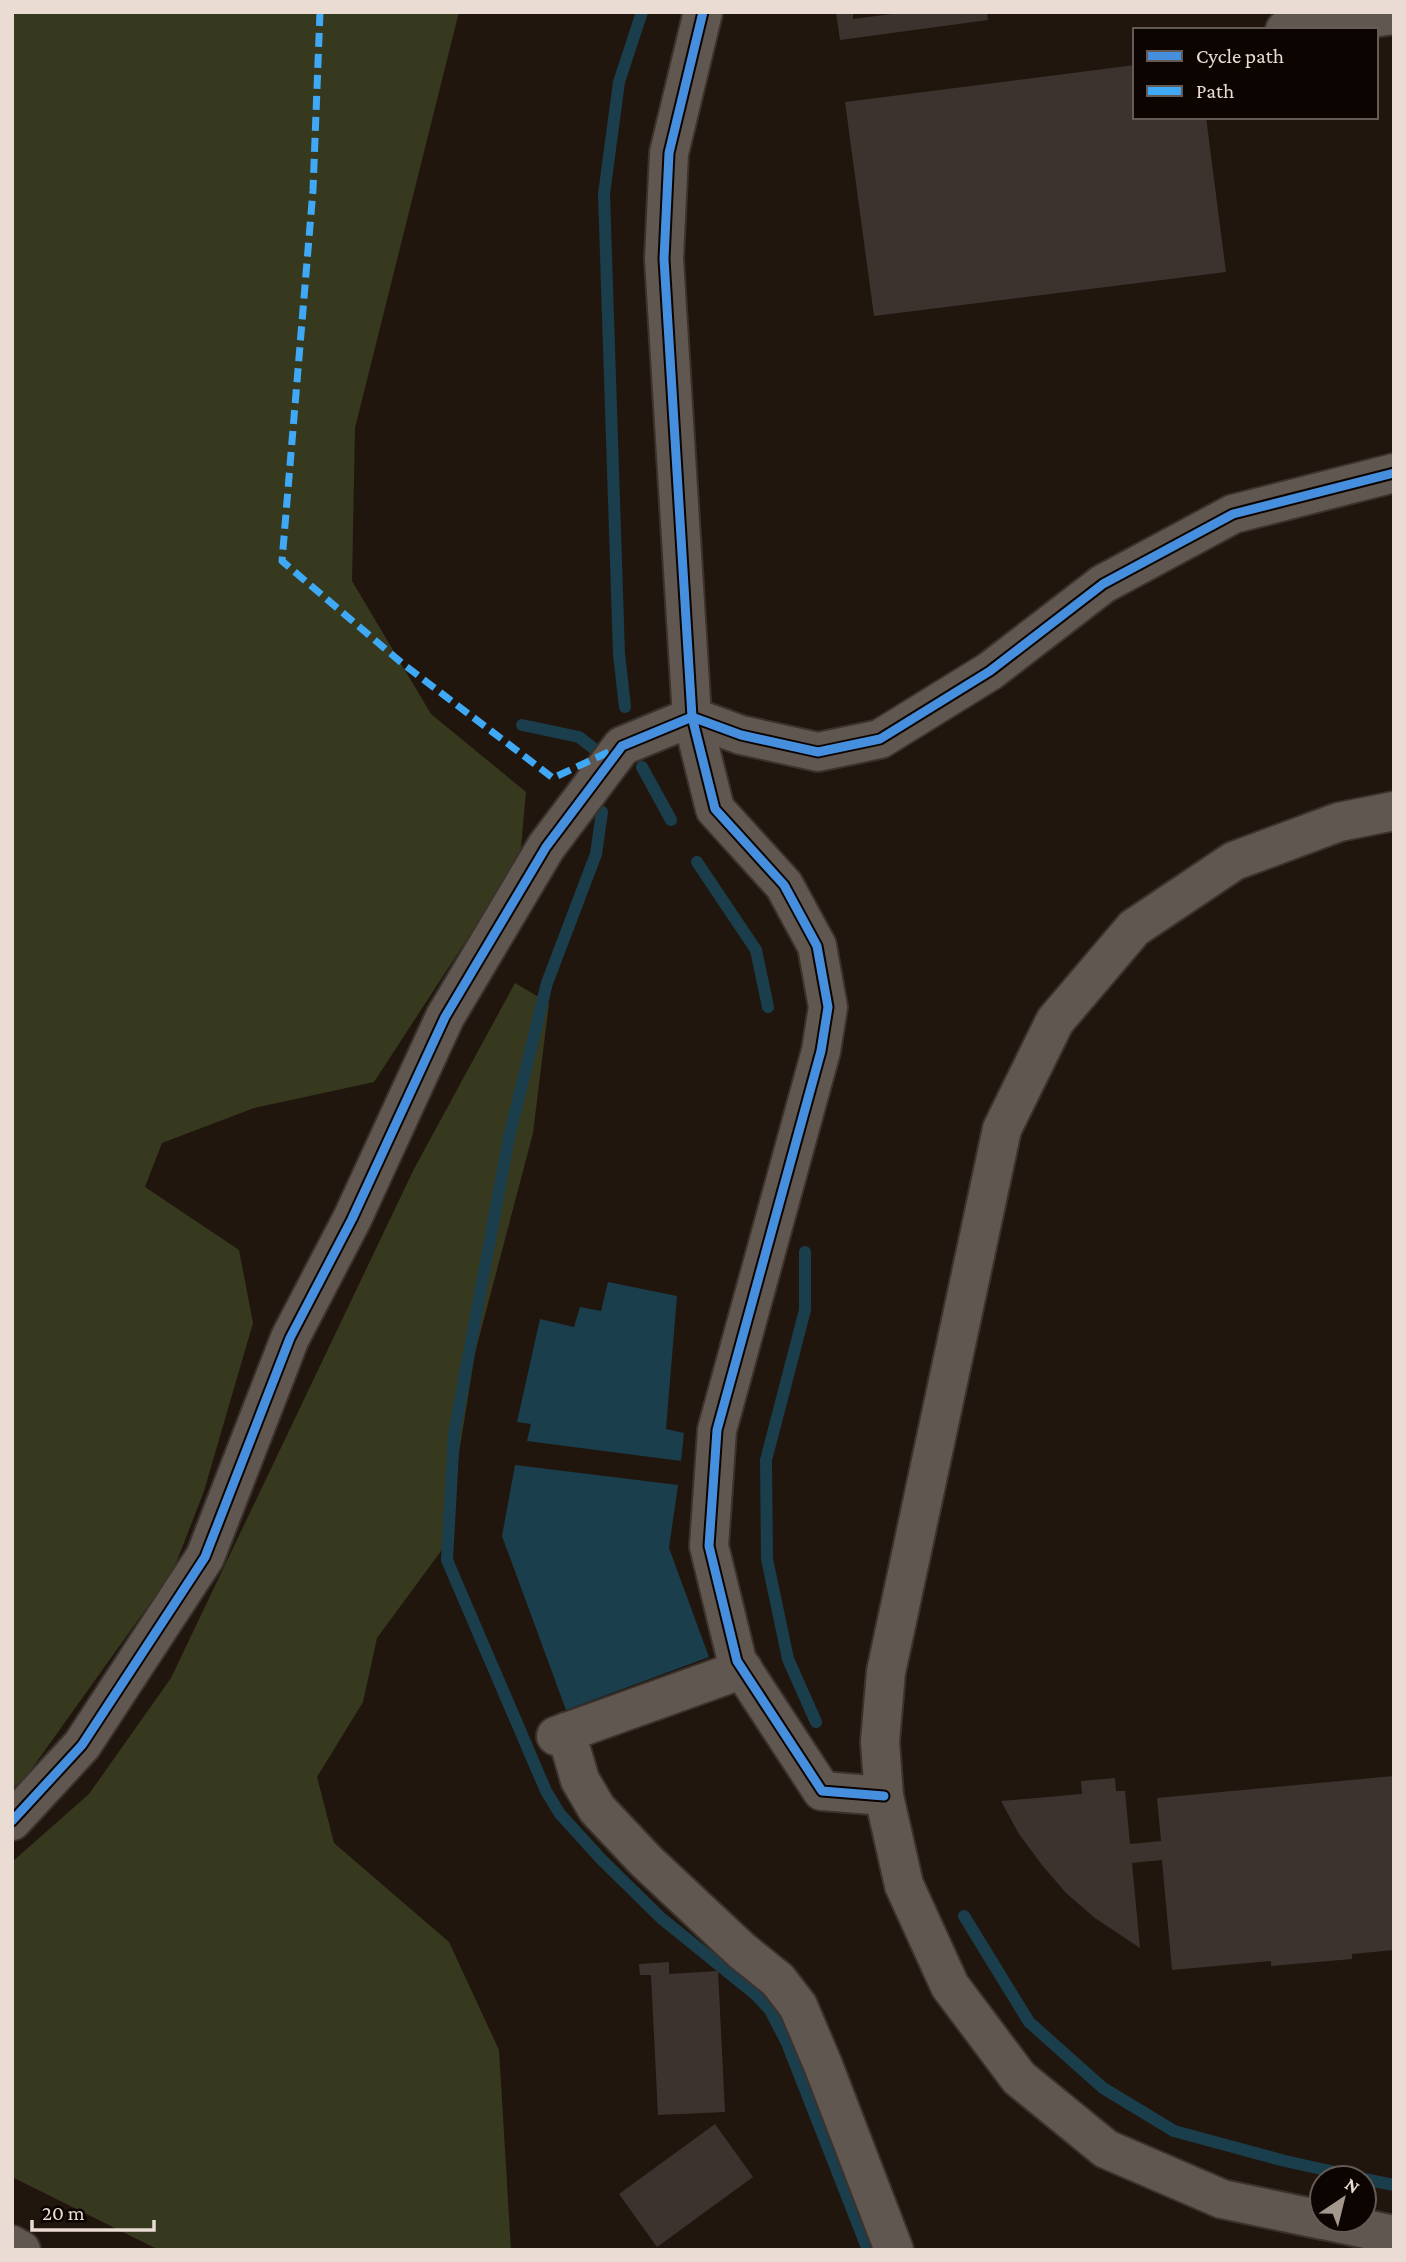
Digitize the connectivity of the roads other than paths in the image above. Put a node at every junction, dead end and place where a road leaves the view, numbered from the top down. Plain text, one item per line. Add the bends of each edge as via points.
1 (702, 12) edge
2 (1394, 15) edge
3 (1300, 28) edge
4 (1394, 473) edge
5 (692, 717) junction
6 (1394, 811) edge
7 (743, 1669) junction
8 (884, 1797) junction
9 (12, 1821) edge
10 (1308, 2217) edge
11 (12, 2245) edge
12 (21, 2250) edge
13 (894, 2250) edge

1 - 5 street via 669,153 664,259
2 - 3 street
4 - 5 street via 1233,514 1104,584 990,671 880,739 818,752 741,735
5 - 7 street via 715,809 784,885 817,946 828,1007 821,1051 717,1430 709,1546 737,1661
5 - 9 street via 622,746 546,847 445,1017 352,1219 290,1338 205,1557 82,1745
6 - 8 street via 1339,822 1234,861 1134,928 1055,1021 1002,1129 886,1672 880,1742
7 - 8 street via 822,1791
7 - 13 street via 561,1734 597,1809 646,1861 778,1980 797,2006
8 - 10 street via 904,1885 950,1986 1019,2078 1105,2149 1222,2199
11 - 12 street

